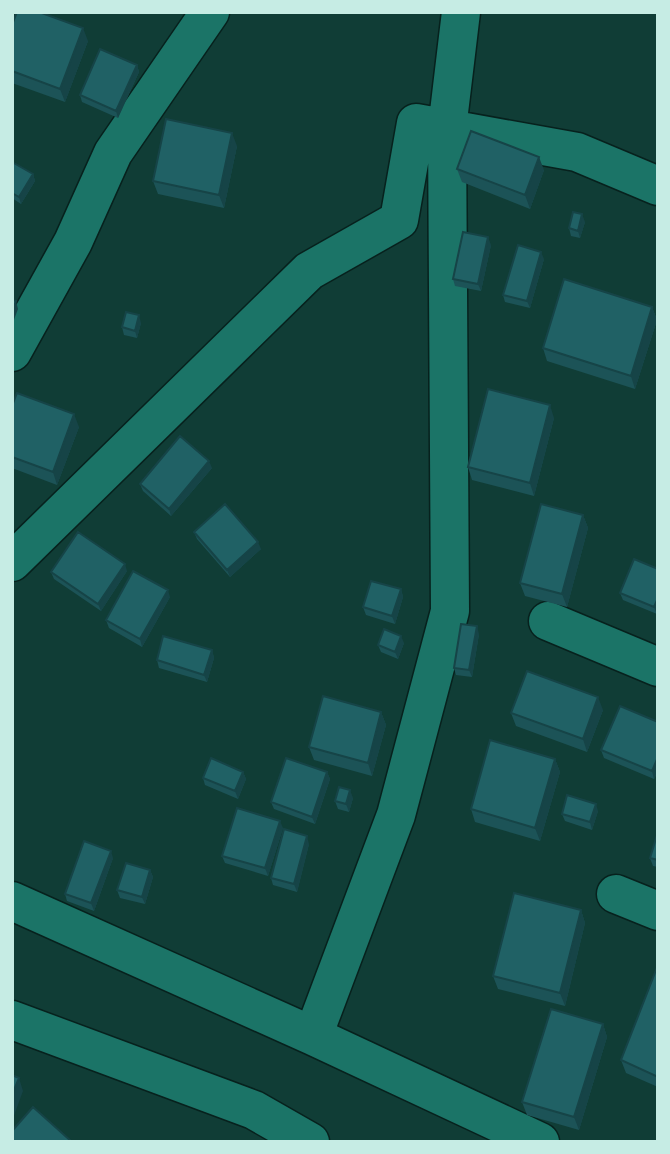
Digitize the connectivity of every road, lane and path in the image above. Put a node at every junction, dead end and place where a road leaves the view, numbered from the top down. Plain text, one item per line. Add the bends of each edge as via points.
1 (210, 12) edge
2 (461, 12) edge
3 (447, 129) junction
4 (658, 186) edge
5 (12, 352) edge
6 (12, 562) edge
7 (548, 621) dead end
8 (658, 667) edge
9 (617, 894) dead end
10 (12, 901) edge
11 (658, 911) edge
12 (12, 1020) edge
13 (313, 1036) junction
14 (310, 1142) edge
15 (540, 1142) edge

1 - 5 street via 113,153 73,242
2 - 3 street
3 - 4 street via 577,152
3 - 6 street via 416,123 399,220 309,271
3 - 13 street via 450,611 396,815
7 - 8 street
9 - 11 street
10 - 13 street
12 - 14 street via 254,1110
13 - 15 street

